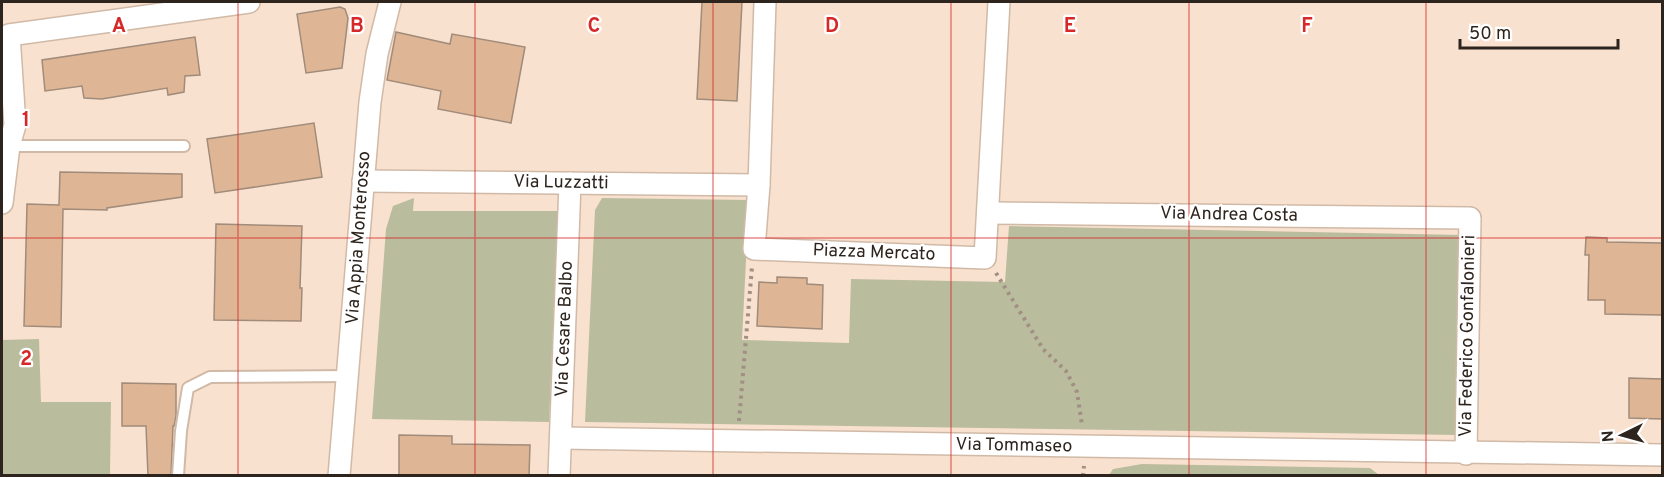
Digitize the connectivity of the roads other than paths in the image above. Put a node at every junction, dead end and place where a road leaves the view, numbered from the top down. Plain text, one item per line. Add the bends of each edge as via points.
1 (249, 2) edge
2 (390, 2) edge
3 (765, 2) edge
4 (999, 2) edge
5 (8, 125) edge
6 (9, 146) junction
7 (184, 146) dead end
8 (363, 181) junction
9 (570, 183) junction
10 (759, 185) junction
11 (2, 203) edge
12 (988, 213) junction
13 (1470, 218) joint
14 (342, 376) junction
15 (561, 438) junction
16 (1466, 454) junction
17 (1662, 455) edge
18 (178, 476) edge
19 (339, 476) edge
20 (559, 476) edge

1 - 5 street via 9,35
2 - 8 street, Via Appia Monterosso via 371,92
3 - 10 street
4 - 12 street
5 - 6 street
6 - 7 lane
6 - 11 street
8 - 9 street, Via Luzzatti
8 - 14 street, Via Appia Monterosso
9 - 10 street, Via Luzzatti
9 - 15 street, Via Cesare Balbo
10 - 12 street, Piazza Mercato via 754,249 985,258
12 - 13 street, Via Andrea Costa
13 - 16 street, Via Federico Gonfalonieri
14 - 18 lane via 210,377 188,388
14 - 19 street, Via Appia Monterosso
15 - 16 street, Via Tommaseo
15 - 20 street, Via Cesare Balbo
16 - 17 street, Via Tommaseo

